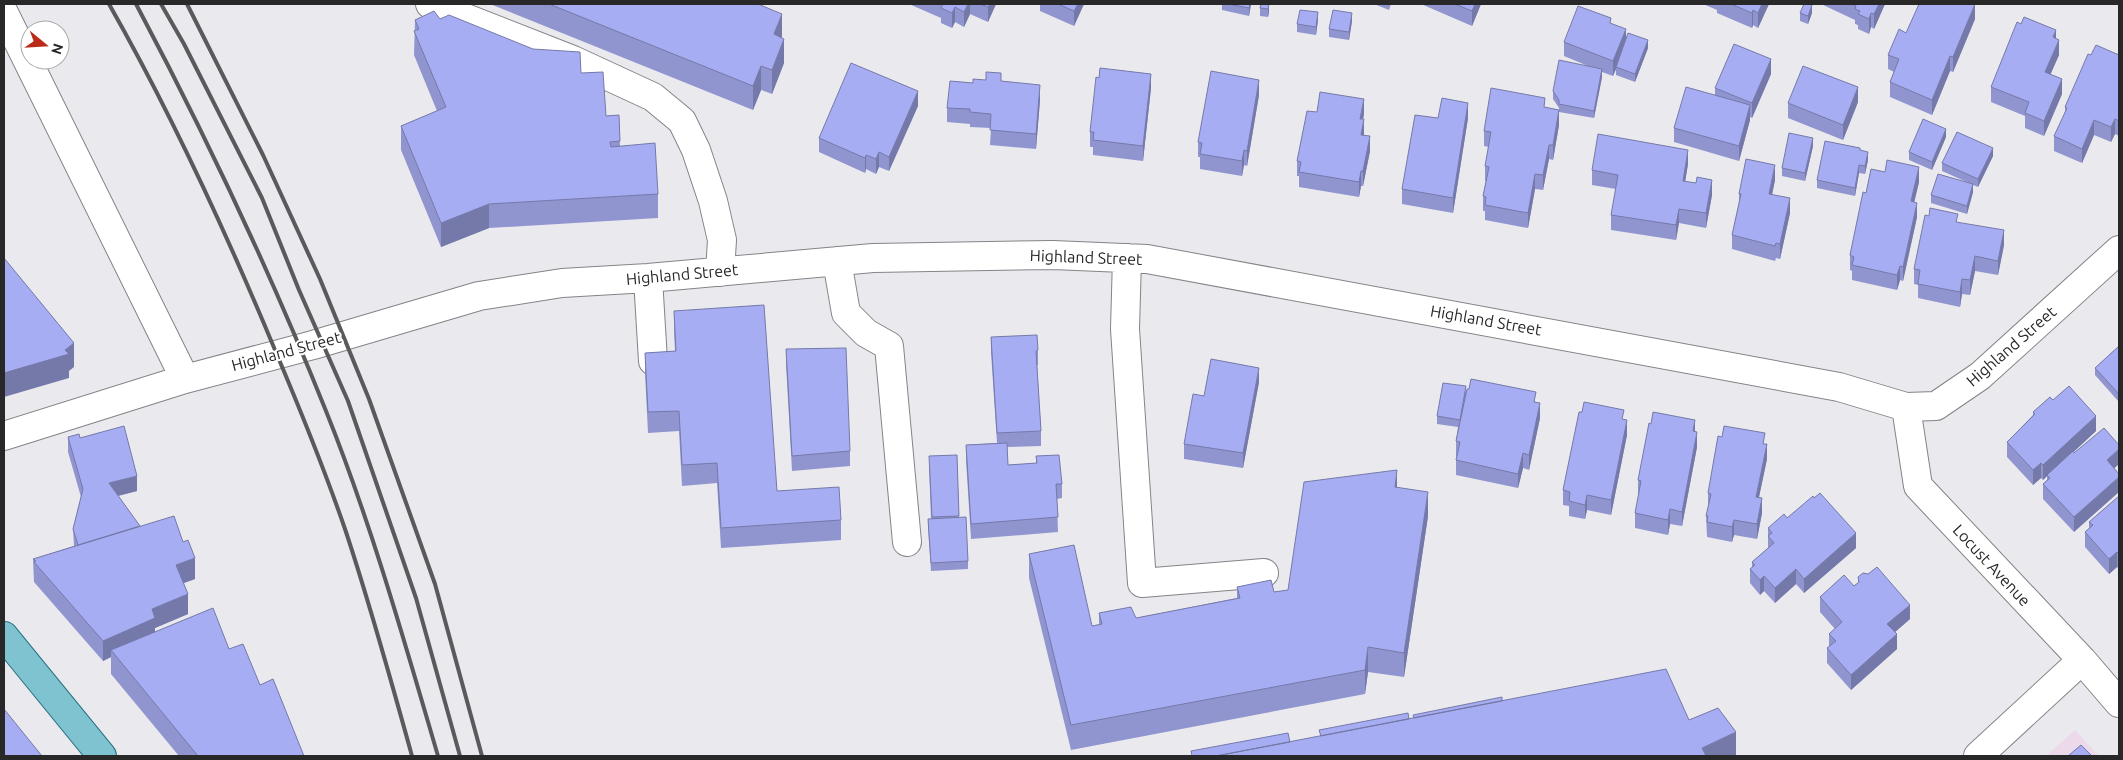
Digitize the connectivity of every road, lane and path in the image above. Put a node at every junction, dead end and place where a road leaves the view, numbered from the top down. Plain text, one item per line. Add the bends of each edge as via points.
1 (430, 4) edge
2 (4, 13) edge
3 (2119, 250) edge
4 (1127, 258) junction
5 (837, 261) junction
6 (720, 272) junction
7 (648, 278) junction
8 (653, 361) edge
9 (184, 379) junction
10 (1906, 407) junction
11 (4, 436) edge
12 (907, 542) dead end
13 (1264, 573) dead end
14 (4, 636) edge
15 (2082, 660) junction
16 (2119, 704) edge
17 (102, 756) edge
18 (1978, 756) edge

1 - 6 street via 635,88 653,97 682,120 713,201 722,240
2 - 9 street
3 - 10 street, Highland Street via 1980,376 1936,406
4 - 5 street, Highland Street via 970,255
4 - 10 street, Highland Street via 1166,262 1839,386
4 - 13 street via 1125,328 1142,584
5 - 6 street, Highland Street
5 - 12 street via 846,312 866,333 888,346
6 - 7 street, Highland Street
7 - 8 street
7 - 9 street, Highland Street via 562,283 479,296
9 - 11 street, Highland Street
10 - 15 street, Locust Avenue via 1918,486
14 - 17 main road
15 - 16 street, Locust Avenue
15 - 18 street

